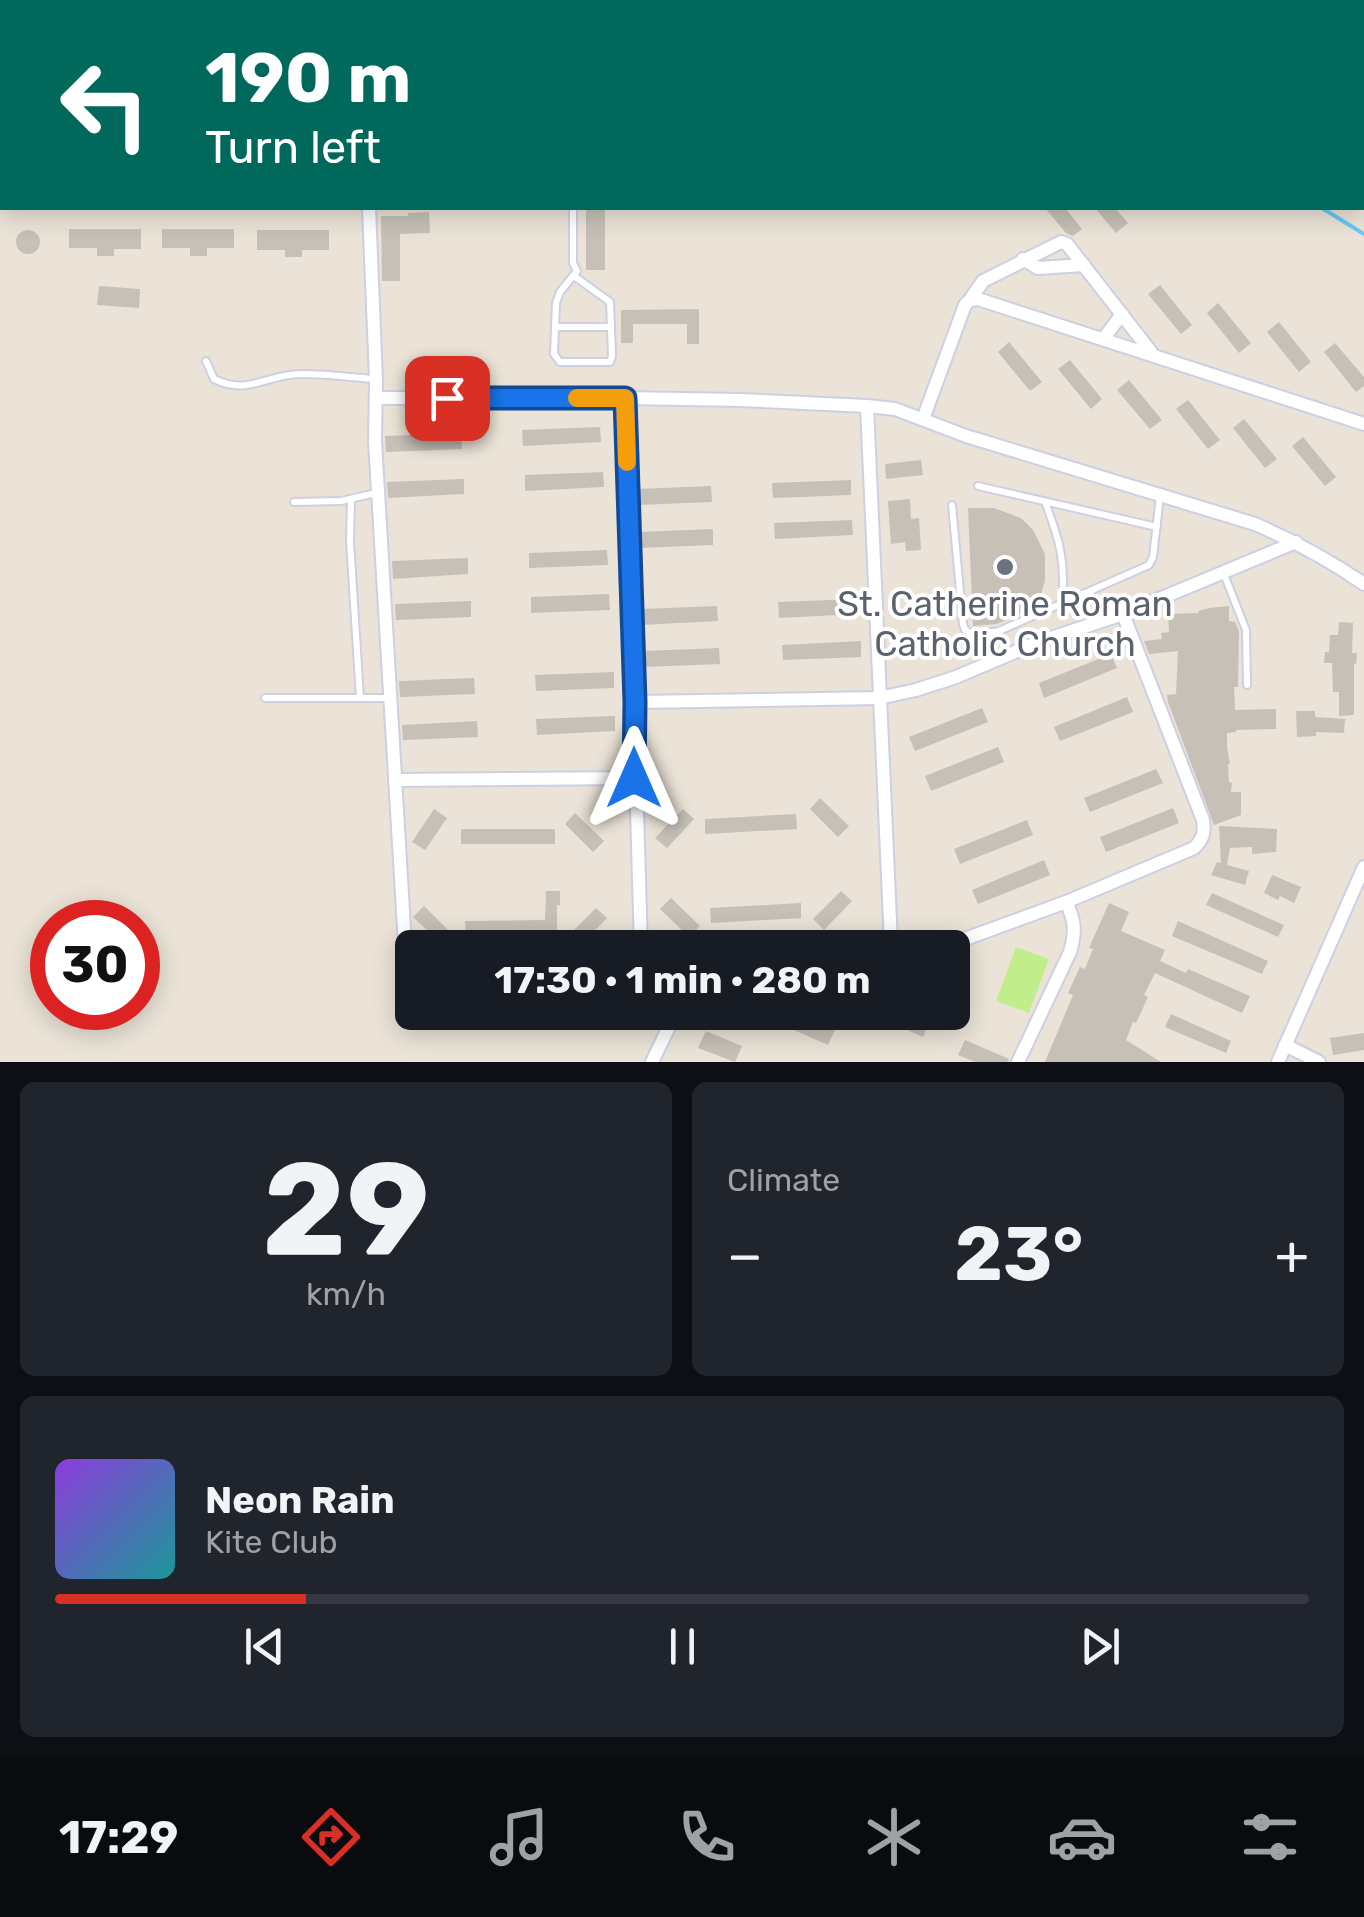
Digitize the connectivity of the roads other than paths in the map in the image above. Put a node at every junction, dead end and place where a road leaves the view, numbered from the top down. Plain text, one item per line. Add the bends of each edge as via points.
1 (369, 210) edge
2 (572, 210) edge
3 (1023, 259) junction
4 (1084, 265) junction
5 (574, 276) junction
6 (970, 300) junction
7 (1122, 314) junction
8 (611, 327) junction
9 (555, 328) junction
10 (1104, 338) junction
11 (1152, 354) junction
12 (206, 361) dead end
13 (376, 379) junction
14 (376, 398) junction
15 (625, 398) junction
16 (867, 406) junction
17 (923, 419) junction
18 (1364, 424) edge
19 (978, 486) dead end
20 (378, 492) junction
21 (1160, 495) junction
22 (351, 500) junction
23 (1044, 501) junction
24 (294, 502) dead end
25 (952, 505) dead end
26 (1157, 527) junction
27 (1296, 542) junction
28 (1224, 574) junction
29 (1364, 584) edge
30 (1062, 602) junction
31 (1123, 614) junction
32 (1247, 686) dead end
33 (264, 698) dead end
34 (360, 698) junction
35 (390, 698) junction
36 (879, 698) junction
37 (635, 702) junction
38 (634, 778) junction
39 (395, 780) junction
40 (1364, 867) edge
41 (1066, 902) junction
42 (404, 930) edge
43 (640, 930) edge
44 (890, 930) edge
45 (970, 937) edge
46 (667, 1030) edge
47 (1285, 1045) junction
48 (652, 1062) edge
49 (1018, 1062) edge
50 (1278, 1062) edge
51 (1319, 1062) edge

1 - 13 street
2 - 5 lane
3 - 4 street via 1038,268
3 - 4 street via 1061,242
3 - 6 street via 983,281
4 - 7 street
5 - 8 lane via 610,302
5 - 9 lane via 557,298
6 - 10 street
6 - 17 street
7 - 10 street
7 - 11 street
8 - 9 lane
8 - 9 lane via 610,362 560,362
10 - 11 street
11 - 18 street
12 - 13 lane via 214,379 232,386 300,374
13 - 14 street
14 - 15 street
14 - 20 street
15 - 16 street
15 - 37 street
16 - 17 street
16 - 36 street
17 - 21 street
19 - 23 lane
20 - 22 lane
20 - 35 street
21 - 26 lane
21 - 27 street
22 - 24 lane
22 - 34 lane
23 - 26 lane
23 - 30 lane via 1063,553
25 - 30 lane via 969,634 999,631
26 - 30 lane via 1149,566
27 - 28 street
27 - 29 street
28 - 31 street
28 - 32 lane via 1246,630
31 - 36 street via 956,677
31 - 41 street via 1205,831 1194,848
33 - 34 lane
34 - 35 lane
35 - 39 street
36 - 37 street
36 - 44 street
37 - 38 street
38 - 39 street
38 - 43 street
39 - 42 street
40 - 47 street
41 - 45 street
41 - 49 street via 1074,918 1070,952
46 - 48 street
47 - 50 street
47 - 51 street

